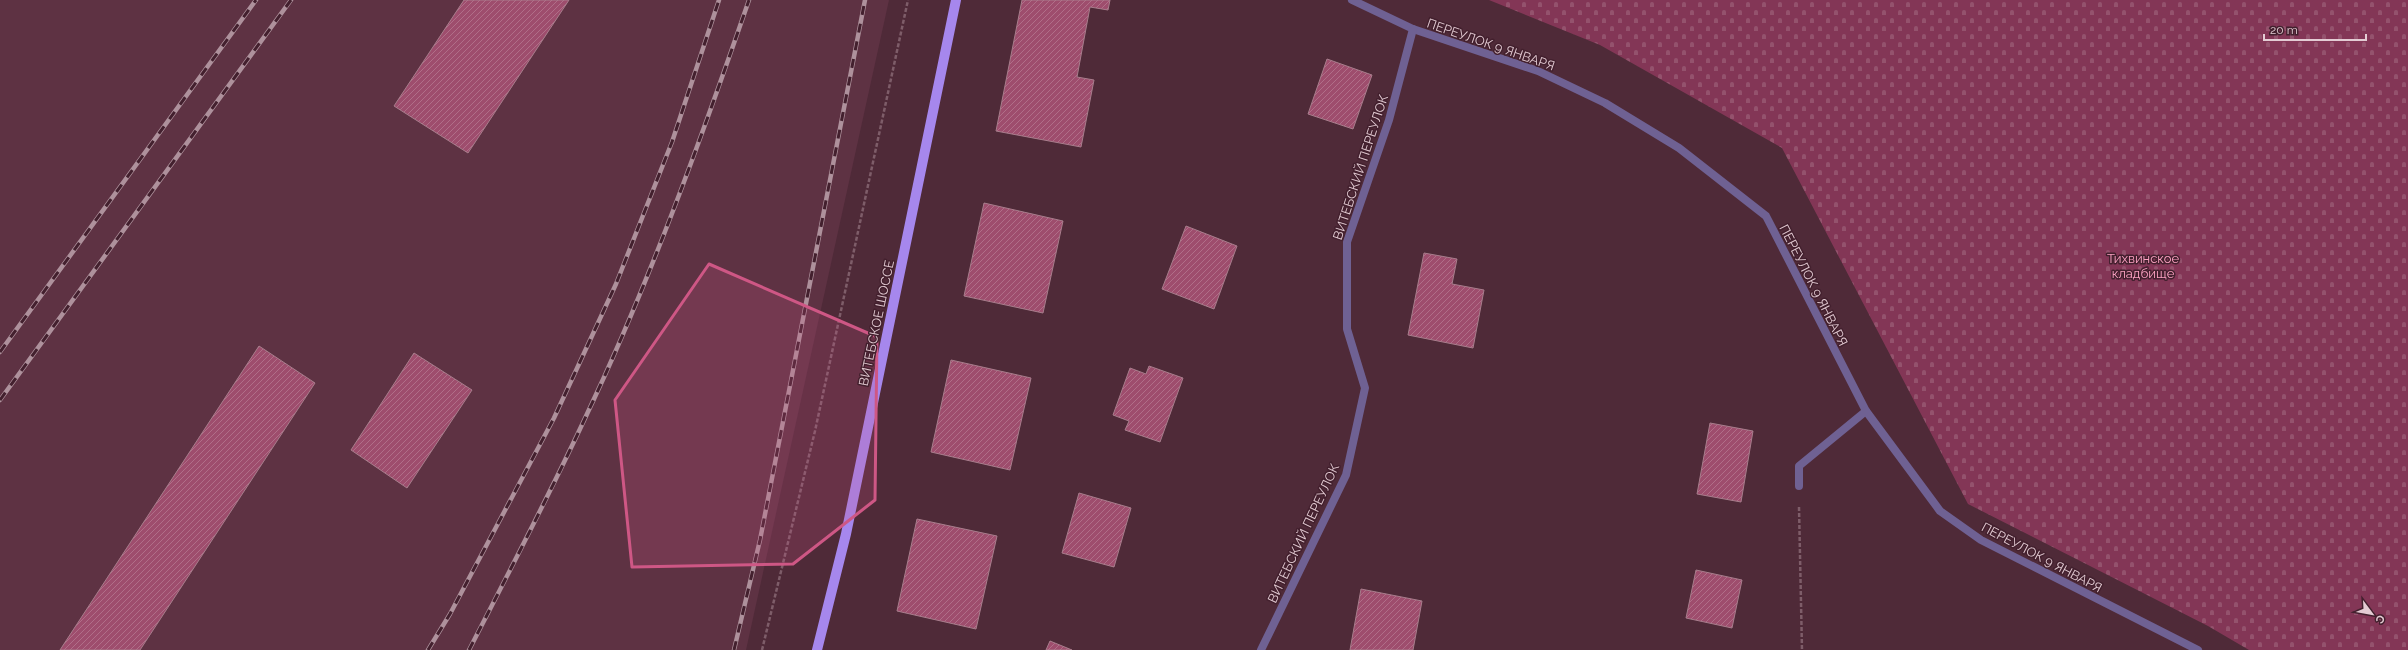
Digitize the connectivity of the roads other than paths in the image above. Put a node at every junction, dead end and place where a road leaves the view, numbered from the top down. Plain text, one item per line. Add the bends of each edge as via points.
1 (956, 0) edge
2 (1352, 0) edge
3 (1413, 29) junction
4 (1866, 411) junction
5 (1799, 486) road end
6 (818, 650) edge
7 (1261, 650) edge
8 (2198, 650) edge

1 - 6 main road, ВИТЕБСКОЕ ШОССЕ via 846,534
2 - 3 street, ПЕРЕУЛОК 9 ЯНВАРЯ
3 - 4 street, ПЕРЕУЛОК 9 ЯНВАРЯ via 1538,71 1605,103 1679,148 1766,216
3 - 7 street, ВИТЕБСКИЙ ПЕРЕУЛОК via 1389,120 1347,242 1347,329 1365,388 1346,475
4 - 5 street via 1799,466
4 - 8 street, ПЕРЕУЛОК 9 ЯНВАРЯ via 1940,511 1981,540

